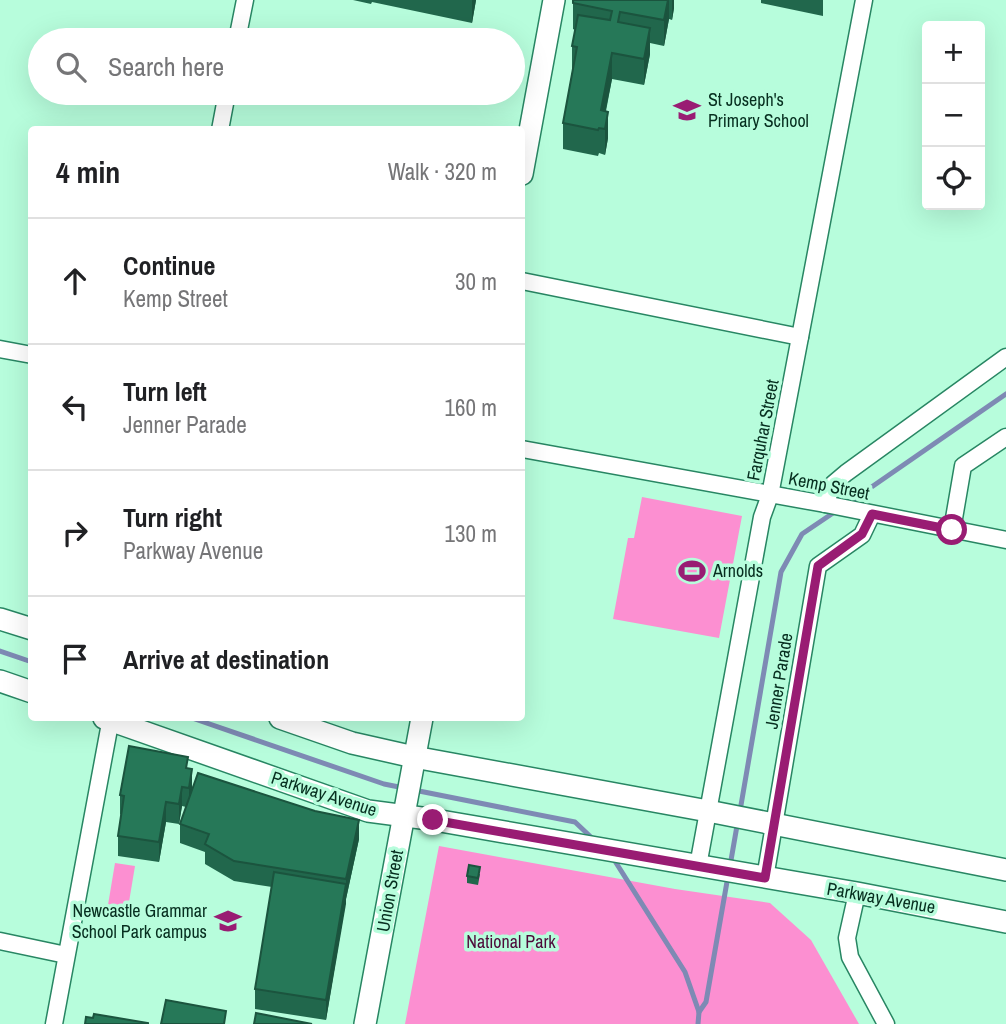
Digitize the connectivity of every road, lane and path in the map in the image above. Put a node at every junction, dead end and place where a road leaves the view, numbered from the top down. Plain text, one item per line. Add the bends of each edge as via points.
1 (245, 0) edge
2 (554, 0) edge
3 (864, 0) edge
4 (239, 28) edge
5 (225, 105) edge
6 (221, 126) edge
7 (525, 158) edge
8 (525, 282) edge
9 (800, 337) junction
10 (0, 349) edge
11 (28, 354) edge
12 (1006, 357) edge
13 (1006, 437) edge
14 (525, 450) edge
15 (770, 495) junction
16 (830, 505) junction
17 (866, 513) junction
18 (952, 530) junction
19 (1006, 540) edge
20 (0, 618) edge
21 (28, 628) edge
22 (0, 681) edge
23 (28, 691) edge
24 (108, 721) edge
25 (117, 721) edge
26 (289, 721) edge
27 (421, 721) edge
28 (413, 765) junction
29 (405, 809) junction
30 (708, 811) junction
31 (775, 825) junction
32 (698, 866) junction
33 (1006, 870) edge
34 (765, 878) junction
35 (856, 893) junction
36 (1006, 922) edge
37 (0, 941) edge
38 (66, 956) junction
39 (54, 1024) edge
40 (365, 1024) edge
41 (886, 1024) edge

1 - 4 street
2 - 7 main road
3 - 9 street, Farquhar Street
5 - 6 street
8 - 9 street
9 - 15 street, Farquhar Street
10 - 11 street
12 - 16 street via 846,473 833,484
13 - 18 street via 963,466
14 - 15 street, Kemp Street
15 - 16 street, Kemp Street
15 - 30 street, Farquhar Street via 762,517
16 - 17 street, Kemp Street
17 - 18 street, Kemp Street
17 - 31 street, Jenner Parade via 862,534 818,566
18 - 19 street, Kemp Street
20 - 21 main road
22 - 23 main road
24 - 38 street
25 - 29 main road, Parkway Avenue via 368,811
26 - 28 main road
27 - 28 main road, Union Street
28 - 29 main road, Union Street
28 - 30 main road
29 - 32 main road, Parkway Avenue via 429,819
29 - 40 main road, Union Street
30 - 31 main road
30 - 32 street, Farquhar Street
31 - 33 main road
31 - 34 street, Jenner Parade
32 - 34 main road, Parkway Avenue
34 - 35 main road, Parkway Avenue
35 - 36 main road, Parkway Avenue
35 - 41 street via 847,938 850,957
37 - 38 street
38 - 39 street

